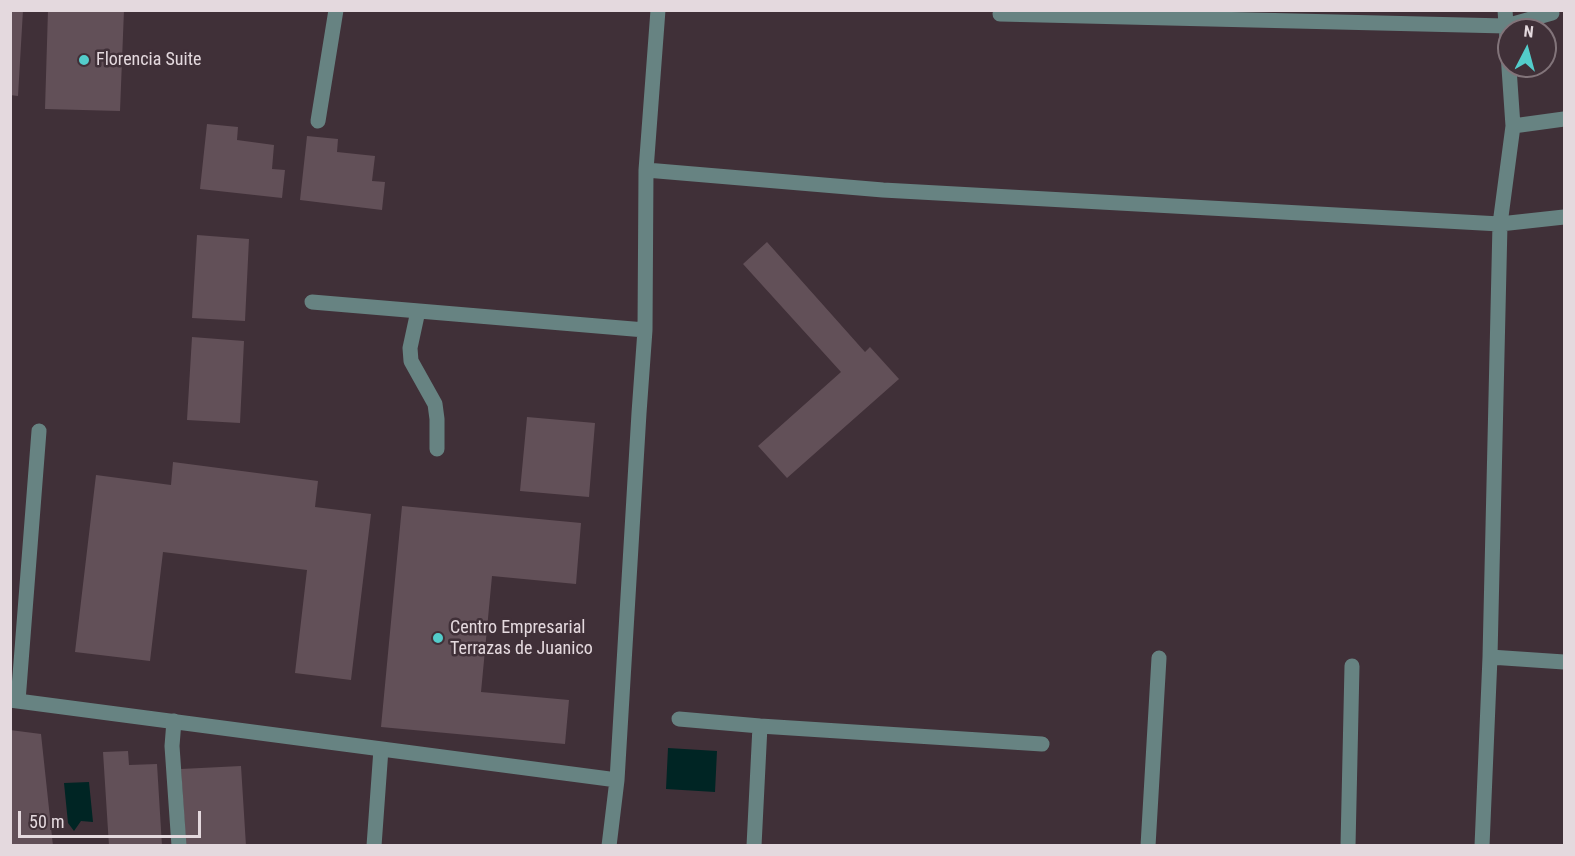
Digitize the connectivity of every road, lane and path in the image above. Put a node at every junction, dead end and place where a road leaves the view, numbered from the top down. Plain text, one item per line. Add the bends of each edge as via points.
1 (336, 10) edge
2 (658, 10) edge
3 (1552, 13) dead end
4 (1000, 14) dead end
5 (1505, 18) edge
6 (1509, 78) edge
7 (1564, 119) edge
8 (318, 121) dead end
9 (1513, 126) junction
10 (646, 170) junction
11 (1564, 217) edge
12 (1500, 224) junction
13 (312, 303) dead end
14 (418, 311) junction
15 (645, 330) junction
16 (39, 431) dead end
17 (437, 449) dead end
18 (1490, 657) junction
19 (1158, 658) dead end
20 (1564, 662) edge
21 (1352, 666) dead end
22 (14, 701) edge
23 (679, 719) dead end
24 (174, 721) junction
25 (760, 726) junction
26 (1042, 744) dead end
27 (381, 749) junction
28 (617, 780) junction
29 (179, 846) edge
30 (374, 846) edge
31 (609, 846) edge
32 (754, 846) edge
33 (1148, 846) edge
34 (1348, 846) edge
35 (1482, 846) edge

1 - 8 street
2 - 10 street
3 - 5 street
4 - 5 street
6 - 9 street
7 - 9 street
9 - 12 street
10 - 12 street via 884,197
10 - 15 street
11 - 12 street
12 - 18 street
13 - 14 street
14 - 15 street
14 - 17 street via 411,361 435,404
15 - 28 street
16 - 22 street
18 - 20 street
18 - 35 street
19 - 33 street
21 - 34 street
22 - 24 street
23 - 25 street
24 - 27 street
24 - 29 street
25 - 26 street
25 - 32 street
27 - 28 street
27 - 30 street
28 - 31 street

